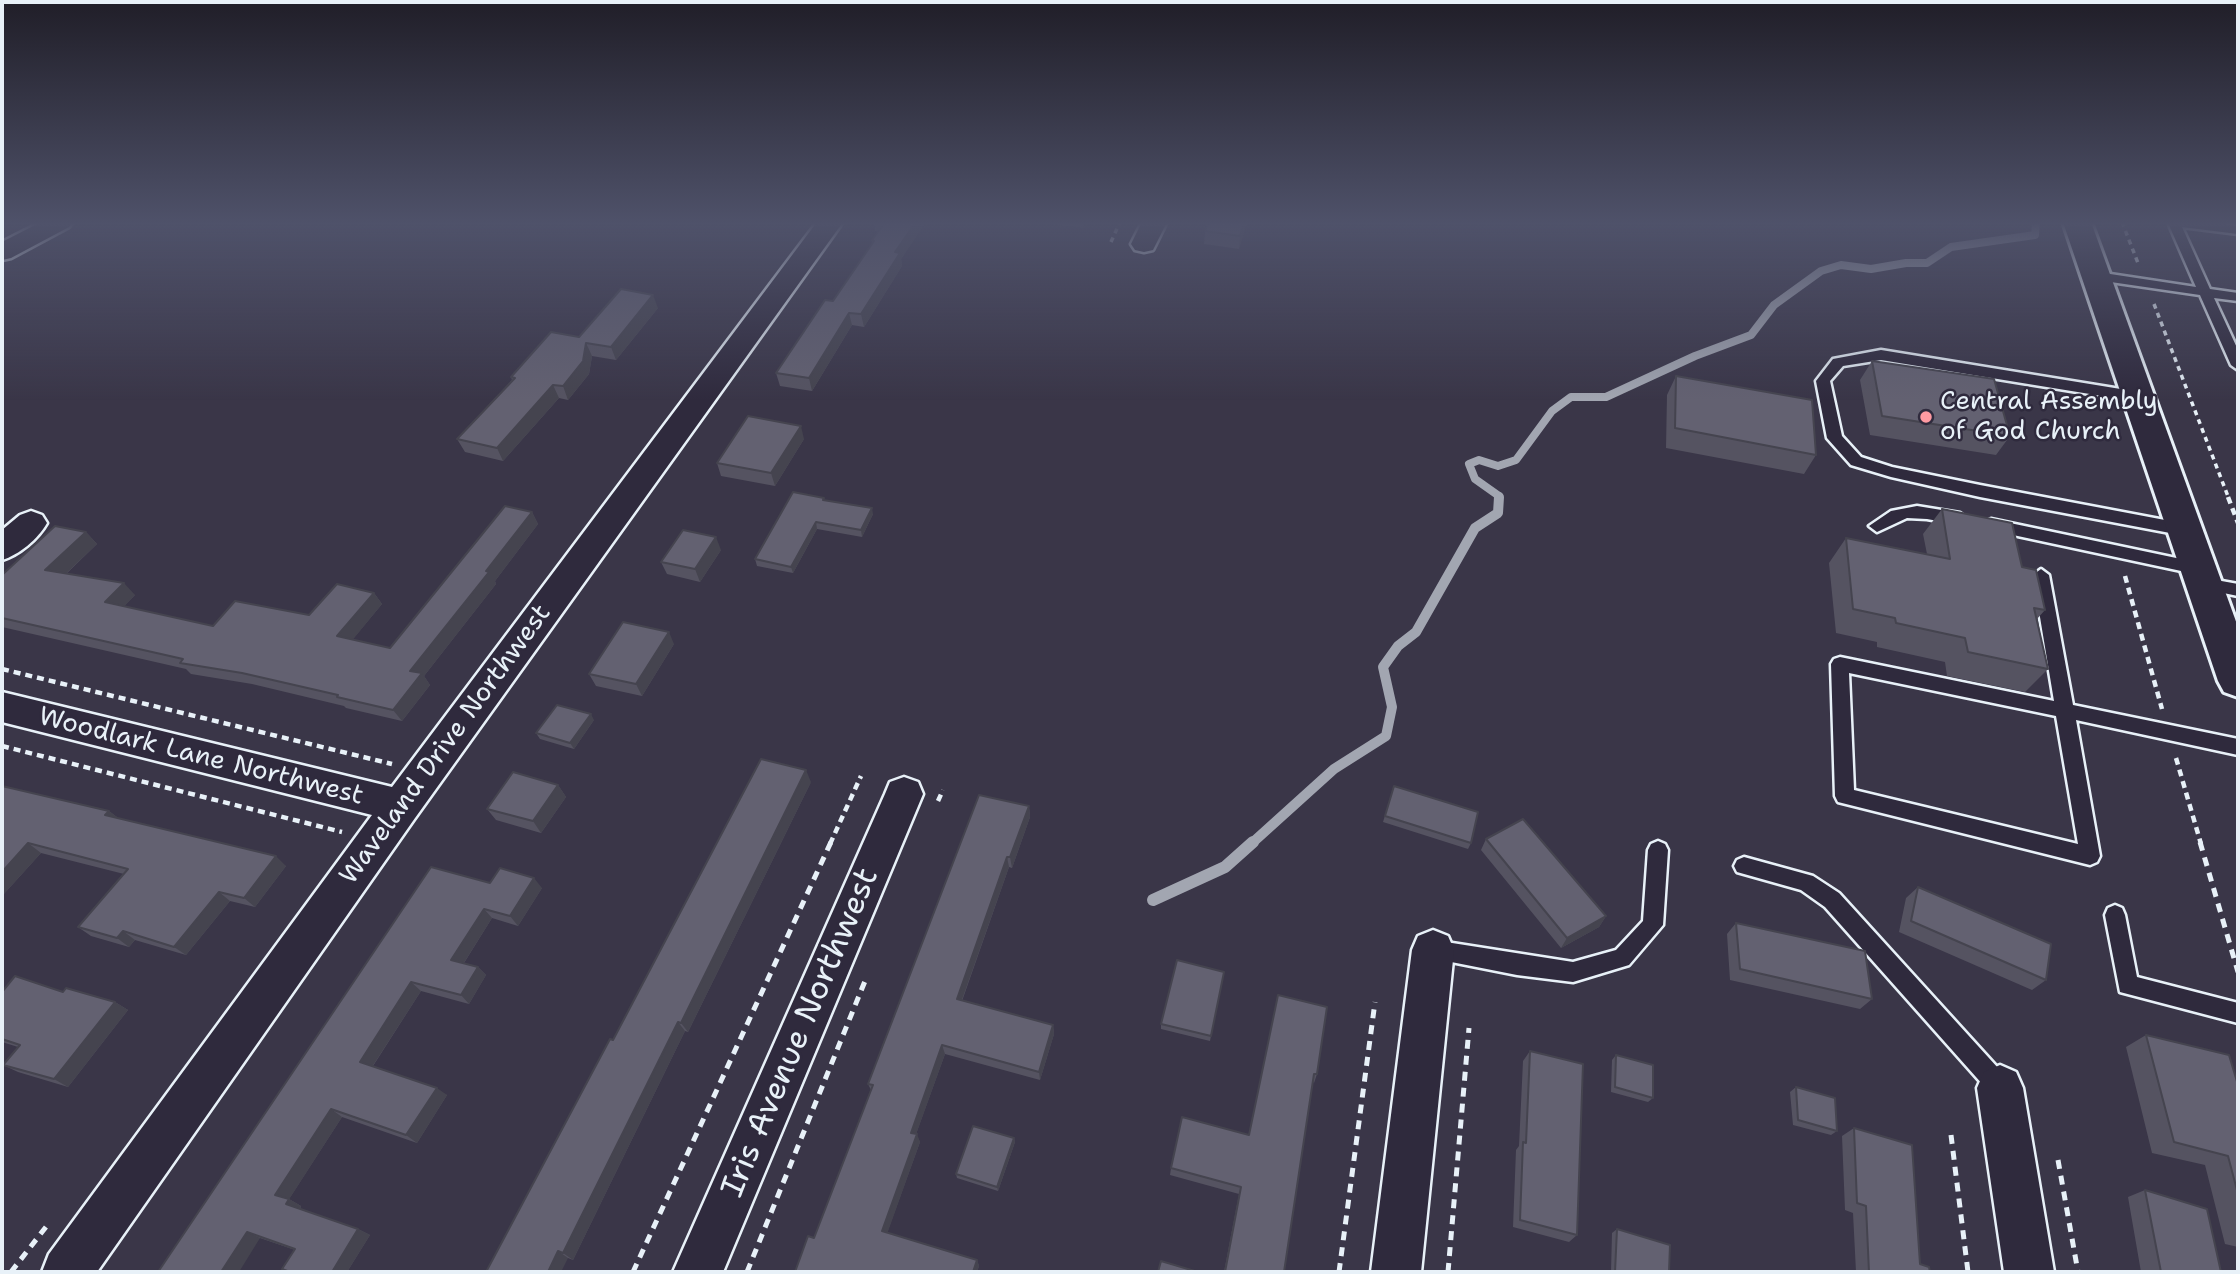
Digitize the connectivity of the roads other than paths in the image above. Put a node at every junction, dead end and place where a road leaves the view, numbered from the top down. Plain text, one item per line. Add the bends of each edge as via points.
1 (786, 281) edge
2 (2099, 281) edge
3 (2135, 281) edge
4 (2201, 281) edge
5 (2206, 292) junction
6 (2238, 298) edge
7 (2238, 365) edge
8 (2139, 397) junction
9 (31, 523) dead end
10 (1877, 526) dead end
11 (2186, 530) junction
12 (2, 548) edge
13 (2041, 575) dead end
14 (2202, 576) junction
15 (2238, 590) edge
16 (2238, 681) edge
17 (2, 708) edge
18 (2064, 712) junction
19 (2238, 747) edge
20 (928, 796) dead end
21 (401, 806) junction
22 (1658, 850) dead end
23 (1745, 866) dead end
24 (2115, 915) dead end
25 (1433, 950) joint
26 (2238, 1013) edge
27 (2000, 1088) joint
28 (67, 1272) edge
29 (698, 1272) edge
30 (1395, 1272) edge
31 (2029, 1272) edge

1 - 21 street, Waveland Drive Northwest
2 - 8 main road
3 - 5 lane
4 - 5 lane
5 - 6 lane
5 - 7 lane
8 - 11 main road
8 - 11 lane via 1881,355 1838,362 1823,381 1835,438 1856,461 1967,488
9 - 12 street
10 - 14 lane via 1890,515 1915,512 2061,538
11 - 14 main road
13 - 18 lane
14 - 15 lane
14 - 16 main road
17 - 21 street, Woodlark Lane Northwest
18 - 18 lane via 1840,664 1844,796 2090,856
18 - 19 lane
20 - 29 street, Iris Avenue Northwest
21 - 28 street, Waveland Drive Northwest
22 - 25 lane via 1653,925 1622,958 1573,972
23 - 27 lane via 1806,882 1832,900
24 - 26 lane via 2128,985
25 - 30 street
27 - 31 street

